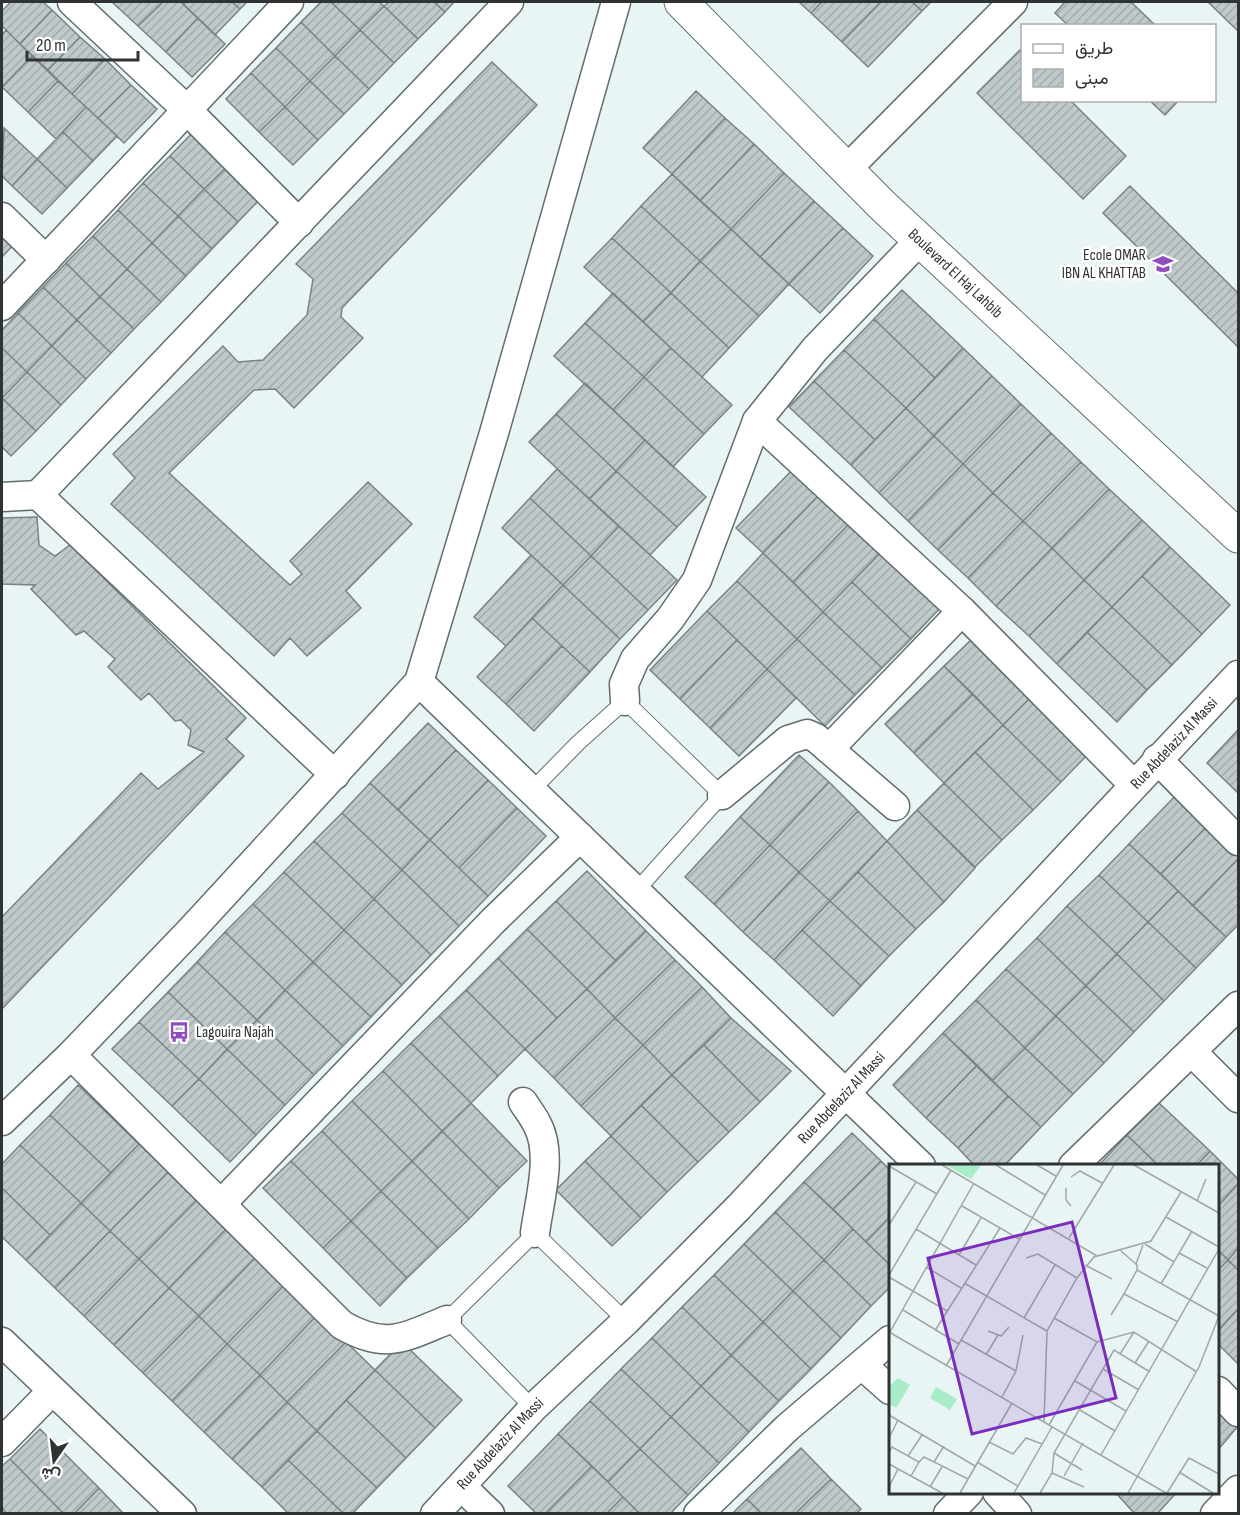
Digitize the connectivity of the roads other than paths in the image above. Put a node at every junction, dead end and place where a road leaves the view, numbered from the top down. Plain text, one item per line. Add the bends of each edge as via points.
1 (72, 2) edge
2 (289, 2) edge
3 (509, 2) edge
4 (616, 2) edge
5 (681, 2) edge
6 (1013, 2) edge
7 (186, 109) junction
8 (847, 169) junction
9 (2, 217) edge
10 (299, 223) junction
11 (920, 240) junction
12 (46, 260) junction
13 (2, 306) edge
14 (757, 421) junction
15 (38, 495) junction
16 (2, 497) edge
17 (1239, 536) edge
18 (962, 611) junction
19 (1239, 675) edge
20 (419, 682) junction
21 (625, 701) junction
22 (829, 749) junction
23 (1157, 759) junction
24 (335, 775) junction
25 (1133, 784) junction
26 (530, 792) junction
27 (722, 795) junction
28 (895, 806) dead end
29 (580, 837) junction
30 (1239, 841) edge
31 (636, 890) junction
32 (1239, 1006) edge
33 (1192, 1052) junction
34 (71, 1055) junction
35 (844, 1092) junction
36 (1239, 1098) edge
37 (523, 1102) dead end
38 (2, 1121) edge
39 (919, 1164) edge
40 (1075, 1164) edge
41 (221, 1204) junction
42 (535, 1233) junction
43 (447, 1320) junction
44 (626, 1321) junction
45 (2, 1342) edge
46 (889, 1342) edge
47 (863, 1366) junction
48 (889, 1388) edge
49 (52, 1391) junction
50 (1219, 1392) edge
51 (534, 1408) junction
52 (1239, 1412) edge
53 (2, 1442) edge
54 (462, 1487) junction
55 (1239, 1490) edge
56 (967, 1494) edge
57 (999, 1494) edge
58 (182, 1514) edge
59 (435, 1514) edge
60 (490, 1514) edge
61 (698, 1514) edge
62 (948, 1514) edge
63 (1017, 1514) edge
64 (1215, 1514) edge

1 - 7 street
2 - 7 street
3 - 10 street
4 - 20 street via 498,421
5 - 8 street, Boulevard El Haj Lahbib
6 - 8 street
7 - 10 street
7 - 12 street
8 - 11 street, Boulevard El Haj Lahbib
9 - 12 street
10 - 15 street
11 - 14 street via 816,349
11 - 17 street, Boulevard El Haj Lahbib
12 - 13 street
14 - 18 street
14 - 21 street via 698,580 635,659 624,684
15 - 16 street
15 - 24 street
18 - 22 street
18 - 25 street
19 - 23 street, Rue Abdelaziz Al Massi
20 - 24 street
20 - 26 street
21 - 26 lane
21 - 27 lane
22 - 27 street via 807,734 797,735
22 - 28 street
23 - 25 street, Rue Abdelaziz Al Massi
23 - 30 street
24 - 34 street
25 - 35 street, Rue Abdelaziz Al Massi
26 - 29 street
27 - 31 lane
29 - 31 street
29 - 41 street via 493,921
31 - 35 street
32 - 33 street
33 - 36 street
33 - 40 street
34 - 38 street
34 - 41 street
35 - 39 street
35 - 44 street, Rue Abdelaziz Al Massi via 739,1207
37 - 42 street via 539,1126 545,1146
41 - 43 street via 342,1325 365,1338 385,1341
42 - 43 lane
42 - 44 lane
43 - 51 lane
44 - 51 street, Rue Abdelaziz Al Massi
45 - 49 street
46 - 47 street
47 - 48 street
47 - 61 street via 787,1428
49 - 53 street
49 - 58 street
50 - 52 street
51 - 54 street, Rue Abdelaziz Al Massi
54 - 59 street, Rue Abdelaziz Al Massi
54 - 60 street
55 - 64 street
56 - 62 street
57 - 63 street

